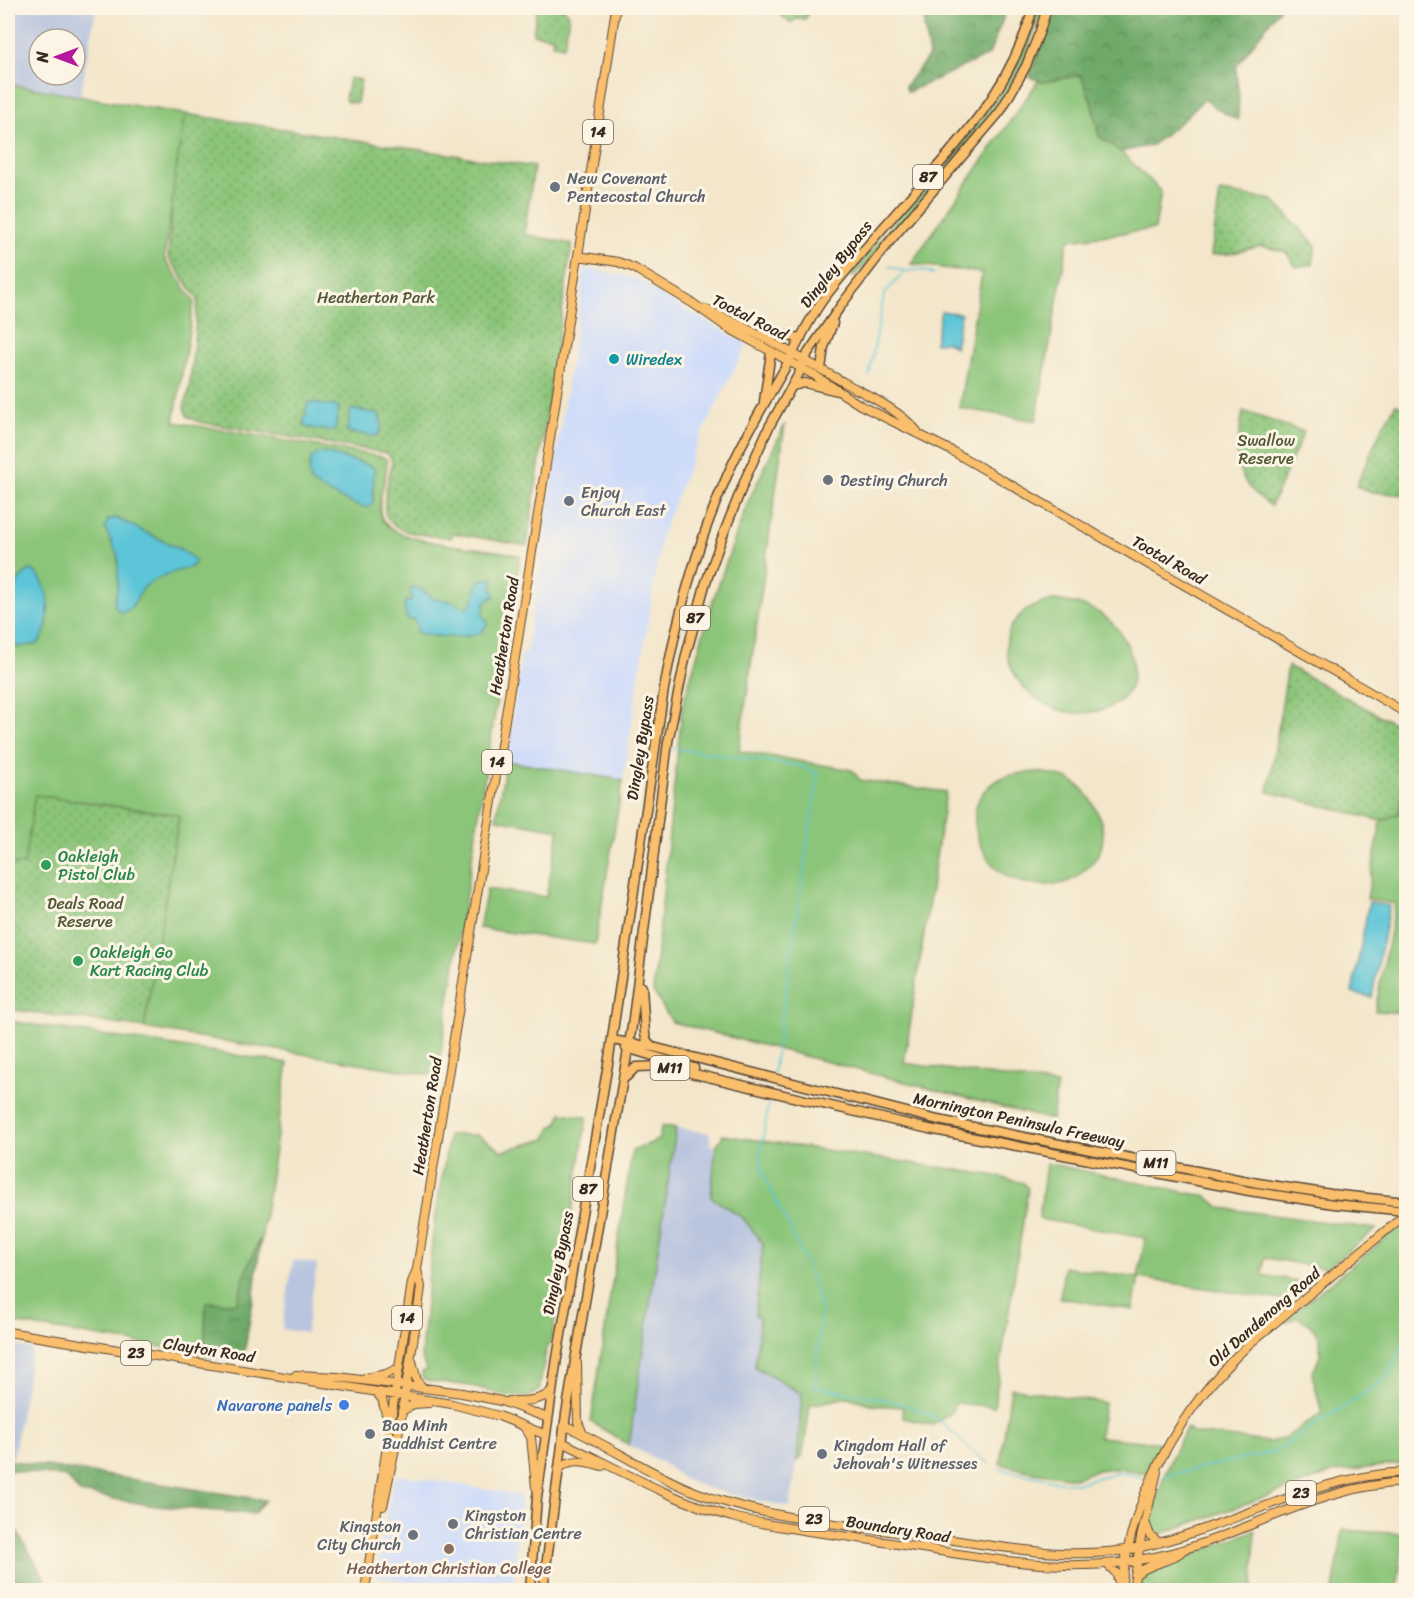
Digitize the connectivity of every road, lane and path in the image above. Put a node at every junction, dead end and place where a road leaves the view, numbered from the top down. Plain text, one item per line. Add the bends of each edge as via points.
1 (616, 8) edge
2 (1028, 8) edge
3 (1033, 8) edge
4 (1047, 8) edge
5 (1025, 34) junction
6 (578, 256) junction
7 (691, 302) junction
8 (842, 304) junction
9 (759, 335) junction
10 (801, 338) junction
11 (771, 352) junction
12 (790, 358) junction
13 (804, 364) junction
14 (821, 369) junction
15 (792, 386) junction
16 (838, 391) junction
17 (762, 408) junction
18 (918, 433) junction
19 (1407, 712) edge
20 (643, 953) junction
21 (612, 1041) junction
22 (629, 1046) junction
23 (653, 1047) junction
24 (726, 1080) junction
25 (622, 1085) junction
26 (1407, 1202) edge
27 (1404, 1212) edge
28 (417, 1269) junction
29 (8, 1332) edge
30 (412, 1348) junction
31 (576, 1356) junction
32 (399, 1368) junction
33 (351, 1382) junction
34 (396, 1385) junction
35 (406, 1386) junction
36 (424, 1389) junction
37 (552, 1390) junction
38 (376, 1392) junction
39 (395, 1394) junction
40 (405, 1396) junction
41 (501, 1401) junction
42 (441, 1402) junction
43 (402, 1411) junction
44 (548, 1418) junction
45 (522, 1425) junction
46 (564, 1425) junction
47 (389, 1432) junction
48 (583, 1434) junction
49 (546, 1435) junction
50 (562, 1442) junction
51 (1161, 1459) junction
52 (615, 1469) junction
53 (1407, 1472) edge
54 (557, 1474) junction
55 (1407, 1482) edge
56 (674, 1483) junction
57 (537, 1497) junction
58 (698, 1507) junction
59 (1145, 1520) junction
60 (980, 1543) junction
61 (1159, 1543) junction
62 (1139, 1548) junction
63 (1128, 1549) junction
64 (1184, 1549) junction
65 (978, 1557) junction
66 (1137, 1560) junction
67 (1125, 1562) junction
68 (1107, 1564) junction
69 (1135, 1575) junction
70 (365, 1590) edge
71 (370, 1590) edge
72 (530, 1590) edge
73 (543, 1590) edge
74 (1121, 1590) edge
75 (1133, 1590) edge

1 - 6 main road, Heatherton Road / 14
2 - 5 main road
3 - 5 highway, Dingley Bypass / 87
4 - 8 highway, Dingley Bypass / 87 via 1026,66 1000,112
5 - 10 highway, Dingley Bypass / 87 via 991,102 824,299
6 - 7 main road, Tootal Road via 634,268
6 - 28 main road, Heatherton Road / 14
7 - 9 main road, Tootal Road
7 - 11 main road, Tootal Road
8 - 13 highway, Dingley Bypass / 87
8 - 14 highway via 824,347
9 - 10 highway
9 - 12 main road, Tootal Road
10 - 12 highway, Dingley Bypass / 87
11 - 12 main road, Tootal Road
11 - 17 highway
12 - 13 main road, Tootal Road
12 - 17 highway, Dingley Bypass / 87
13 - 14 main road, Tootal Road
13 - 15 highway, Dingley Bypass / 87
13 - 16 main road, Tootal Road
14 - 18 main road, Tootal Road via 909,422
15 - 16 highway via 805,383
15 - 20 highway, Dingley Bypass / 87 via 747,475 714,559 686,655 668,742
16 - 18 main road, Tootal Road
17 - 21 highway, Dingley Bypass / 87 via 728,474 705,531 672,641
18 - 19 main road, Tootal Road
20 - 22 highway, Dingley Bypass / 87
20 - 23 highway via 644,1020 647,1041
21 - 22 highway, M11
21 - 37 highway, Dingley Bypass / 87
22 - 23 highway, Mornington Peninsula Freeway / M11
22 - 24 highway, Mornington Peninsula Freeway / M11
22 - 25 highway, Dingley Bypass / 87
23 - 26 highway, Mornington Peninsula Freeway / M11 via 938,1120 1231,1178
24 - 25 highway, Mornington Peninsula Freeway / M11 via 646,1065 632,1069
24 - 27 highway, Mornington Peninsula Freeway / M11 via 929,1129 1250,1191
25 - 31 highway, Dingley Bypass / 87
27 - 51 main road, Old Dandenong Road via 1224,1368 1189,1412
28 - 30 main road, Heatherton Road / 14 via 421,1287
28 - 32 main road, Heatherton Road / 14
29 - 33 main road, Clayton Road / 23 via 265,1373
30 - 35 main road, Heatherton Road / 14
30 - 36 main road via 412,1363
31 - 46 highway, Dingley Bypass / 87
31 - 48 main road via 578,1422
32 - 33 main road
32 - 34 main road, Heatherton Road / 14
33 - 34 main road, Clayton Road / 23
33 - 38 main road, Clayton Road / 23
34 - 35 main road, Boundary Road / 23
34 - 39 main road, Heatherton Road / 14
35 - 36 main road, Boundary Road / 23
35 - 40 main road, Heatherton Road / 14
36 - 41 main road, Boundary Road / 23
37 - 41 main road via 541,1398
37 - 44 highway, Dingley Bypass / 87
38 - 39 main road, Clayton Road / 23
38 - 47 main road via 383,1403
39 - 40 main road, Boundary Road / 23
39 - 47 main road, 14
40 - 42 main road, Boundary Road / 23
40 - 43 main road, 14
41 - 44 main road, Boundary Road / 23
42 - 43 main road via 414,1404
42 - 45 main road, Boundary Road / 23
43 - 71 main road, 14
44 - 46 highway, Boundary Road / 23
44 - 49 highway, Dingley Bypass / 87
45 - 49 main road, Boundary Road / 23
45 - 57 main road via 531,1437
46 - 48 main road, Boundary Road / 23
46 - 50 highway, Dingley Bypass / 87
47 - 70 main road, 14
48 - 56 main road, Boundary Road / 23
49 - 50 highway, Boundary Road / 23
49 - 57 highway, Dingley Bypass / 87
50 - 52 main road, Boundary Road / 23
50 - 54 highway, Dingley Bypass / 87
51 - 59 main road, Old Dandenong Road
51 - 63 main road, Old Dandenong Road via 1144,1493
52 - 54 main road via 571,1462
52 - 58 main road, Boundary Road / 23
53 - 61 main road, Boundary Road / 23 via 1344,1479
54 - 73 highway, Dingley Bypass / 87
55 - 64 main road, Boundary Road / 23 via 1327,1496
56 - 58 main road via 676,1492
56 - 60 main road, Boundary Road / 23 via 750,1509
57 - 72 highway, Dingley Bypass / 87
58 - 65 main road, Boundary Road / 23 via 757,1522
59 - 61 main road via 1148,1532
59 - 62 main road, Old Dandenong Road
60 - 63 main road, Boundary Road / 23 via 1063,1554
60 - 65 main road
61 - 62 main road, Boundary Road / 23
62 - 63 main road, Boundary Road / 23
62 - 66 main road, Old Dandenong Road
63 - 67 main road, Old Dandenong Road
64 - 66 main road, Boundary Road / 23
64 - 69 main road
65 - 68 main road, Boundary Road / 23 via 1053,1566
66 - 67 main road, Boundary Road / 23
66 - 69 main road, Old Dandenong Road
67 - 68 main road, Boundary Road / 23
67 - 74 main road, Old Dandenong Road
68 - 74 main road via 1117,1574
69 - 75 main road, Old Dandenong Road

